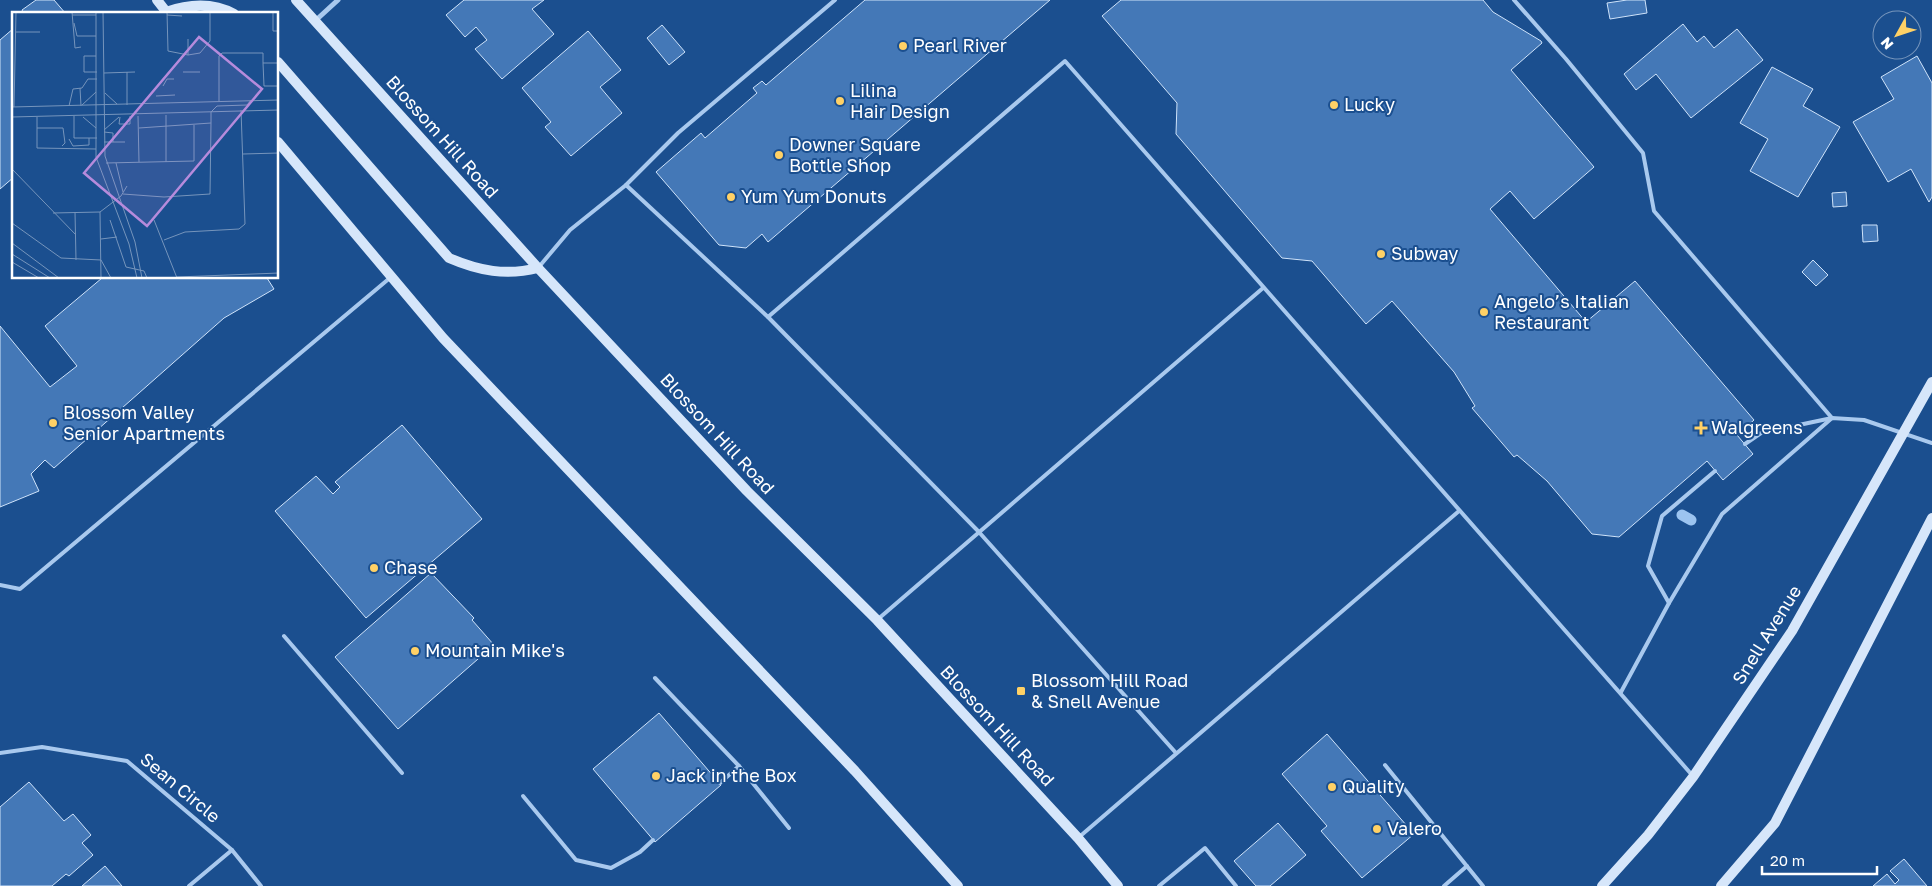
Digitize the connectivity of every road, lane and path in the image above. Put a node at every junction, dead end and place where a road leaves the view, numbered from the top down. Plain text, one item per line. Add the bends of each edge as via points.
1 (157, 0) edge
2 (296, 0) edge
3 (338, 0) edge
4 (835, 0) edge
5 (1514, 0) edge
6 (166, 12) edge
7 (169, 12) edge
8 (228, 12) edge
9 (315, 22) junction
10 (279, 63) edge
11 (279, 143) edge
12 (626, 185) junction
13 (538, 268) junction
14 (392, 277) junction
15 (1262, 288) junction
16 (768, 316) junction
17 (1932, 382) edge
18 (1832, 418) junction
19 (1903, 433) junction
20 (1932, 443) edge
21 (1745, 444) dead end
22 (1715, 471) dead end
23 (1459, 511) junction
24 (1932, 518) edge
25 (978, 531) junction
26 (0, 585) edge
27 (1669, 603) junction
28 (877, 620) junction
29 (284, 636) dead end
30 (655, 678) dead end
31 (1620, 692) junction
32 (0, 753) edge
33 (1176, 753) junction
34 (1385, 765) dead end
35 (739, 766) junction
36 (402, 773) dead end
37 (1693, 777) junction
38 (720, 783) dead end
39 (523, 796) dead end
40 (789, 828) dead end
41 (1078, 838) junction
42 (654, 840) dead end
43 (232, 850) junction
44 (1467, 866) junction
45 (189, 886) edge
46 (261, 886) edge
47 (958, 886) edge
48 (1118, 886) edge
49 (1160, 886) edge
50 (1236, 886) edge
51 (1444, 886) edge
52 (1483, 886) edge
53 (1602, 886) edge
54 (1721, 886) edge

1 - 6 main road
2 - 9 main road, Blossom Hill Road
3 - 9 street
4 - 12 lane via 678,133
5 - 18 lane via 1643,152 1654,211
7 - 8 main road via 188,4
9 - 13 main road, Blossom Hill Road
10 - 13 main road via 449,258 472,268 494,272 517,273
11 - 14 main road
12 - 13 lane via 570,230
12 - 16 lane
13 - 28 main road, Blossom Hill Road via 746,491
14 - 26 lane via 20,589
14 - 47 main road via 443,338 855,771
15 - 16 lane via 1065,61
15 - 23 lane
15 - 25 lane
16 - 25 lane
17 - 19 main road, Snell Avenue
18 - 19 lane via 1864,420
18 - 21 lane via 1761,432
18 - 27 lane via 1722,514
19 - 20 lane
19 - 37 main road, Snell Avenue via 1792,631
22 - 27 lane via 1662,516 1648,566
23 - 31 lane
23 - 33 lane
24 - 54 main road via 1775,823
25 - 28 lane
25 - 33 lane
27 - 31 lane
28 - 41 main road, Blossom Hill Road
29 - 36 lane
30 - 35 lane
31 - 37 lane
32 - 43 lane, Sean Circle via 42,747 127,761
33 - 41 lane
34 - 44 lane
35 - 38 lane
35 - 40 lane
37 - 53 main road, Snell Avenue via 1648,835
39 - 42 lane via 576,860 611,868
41 - 48 main road, Blossom Hill Road
43 - 45 lane
43 - 46 lane, Sean Circle
44 - 51 lane
44 - 52 lane
49 - 50 lane via 1205,848

